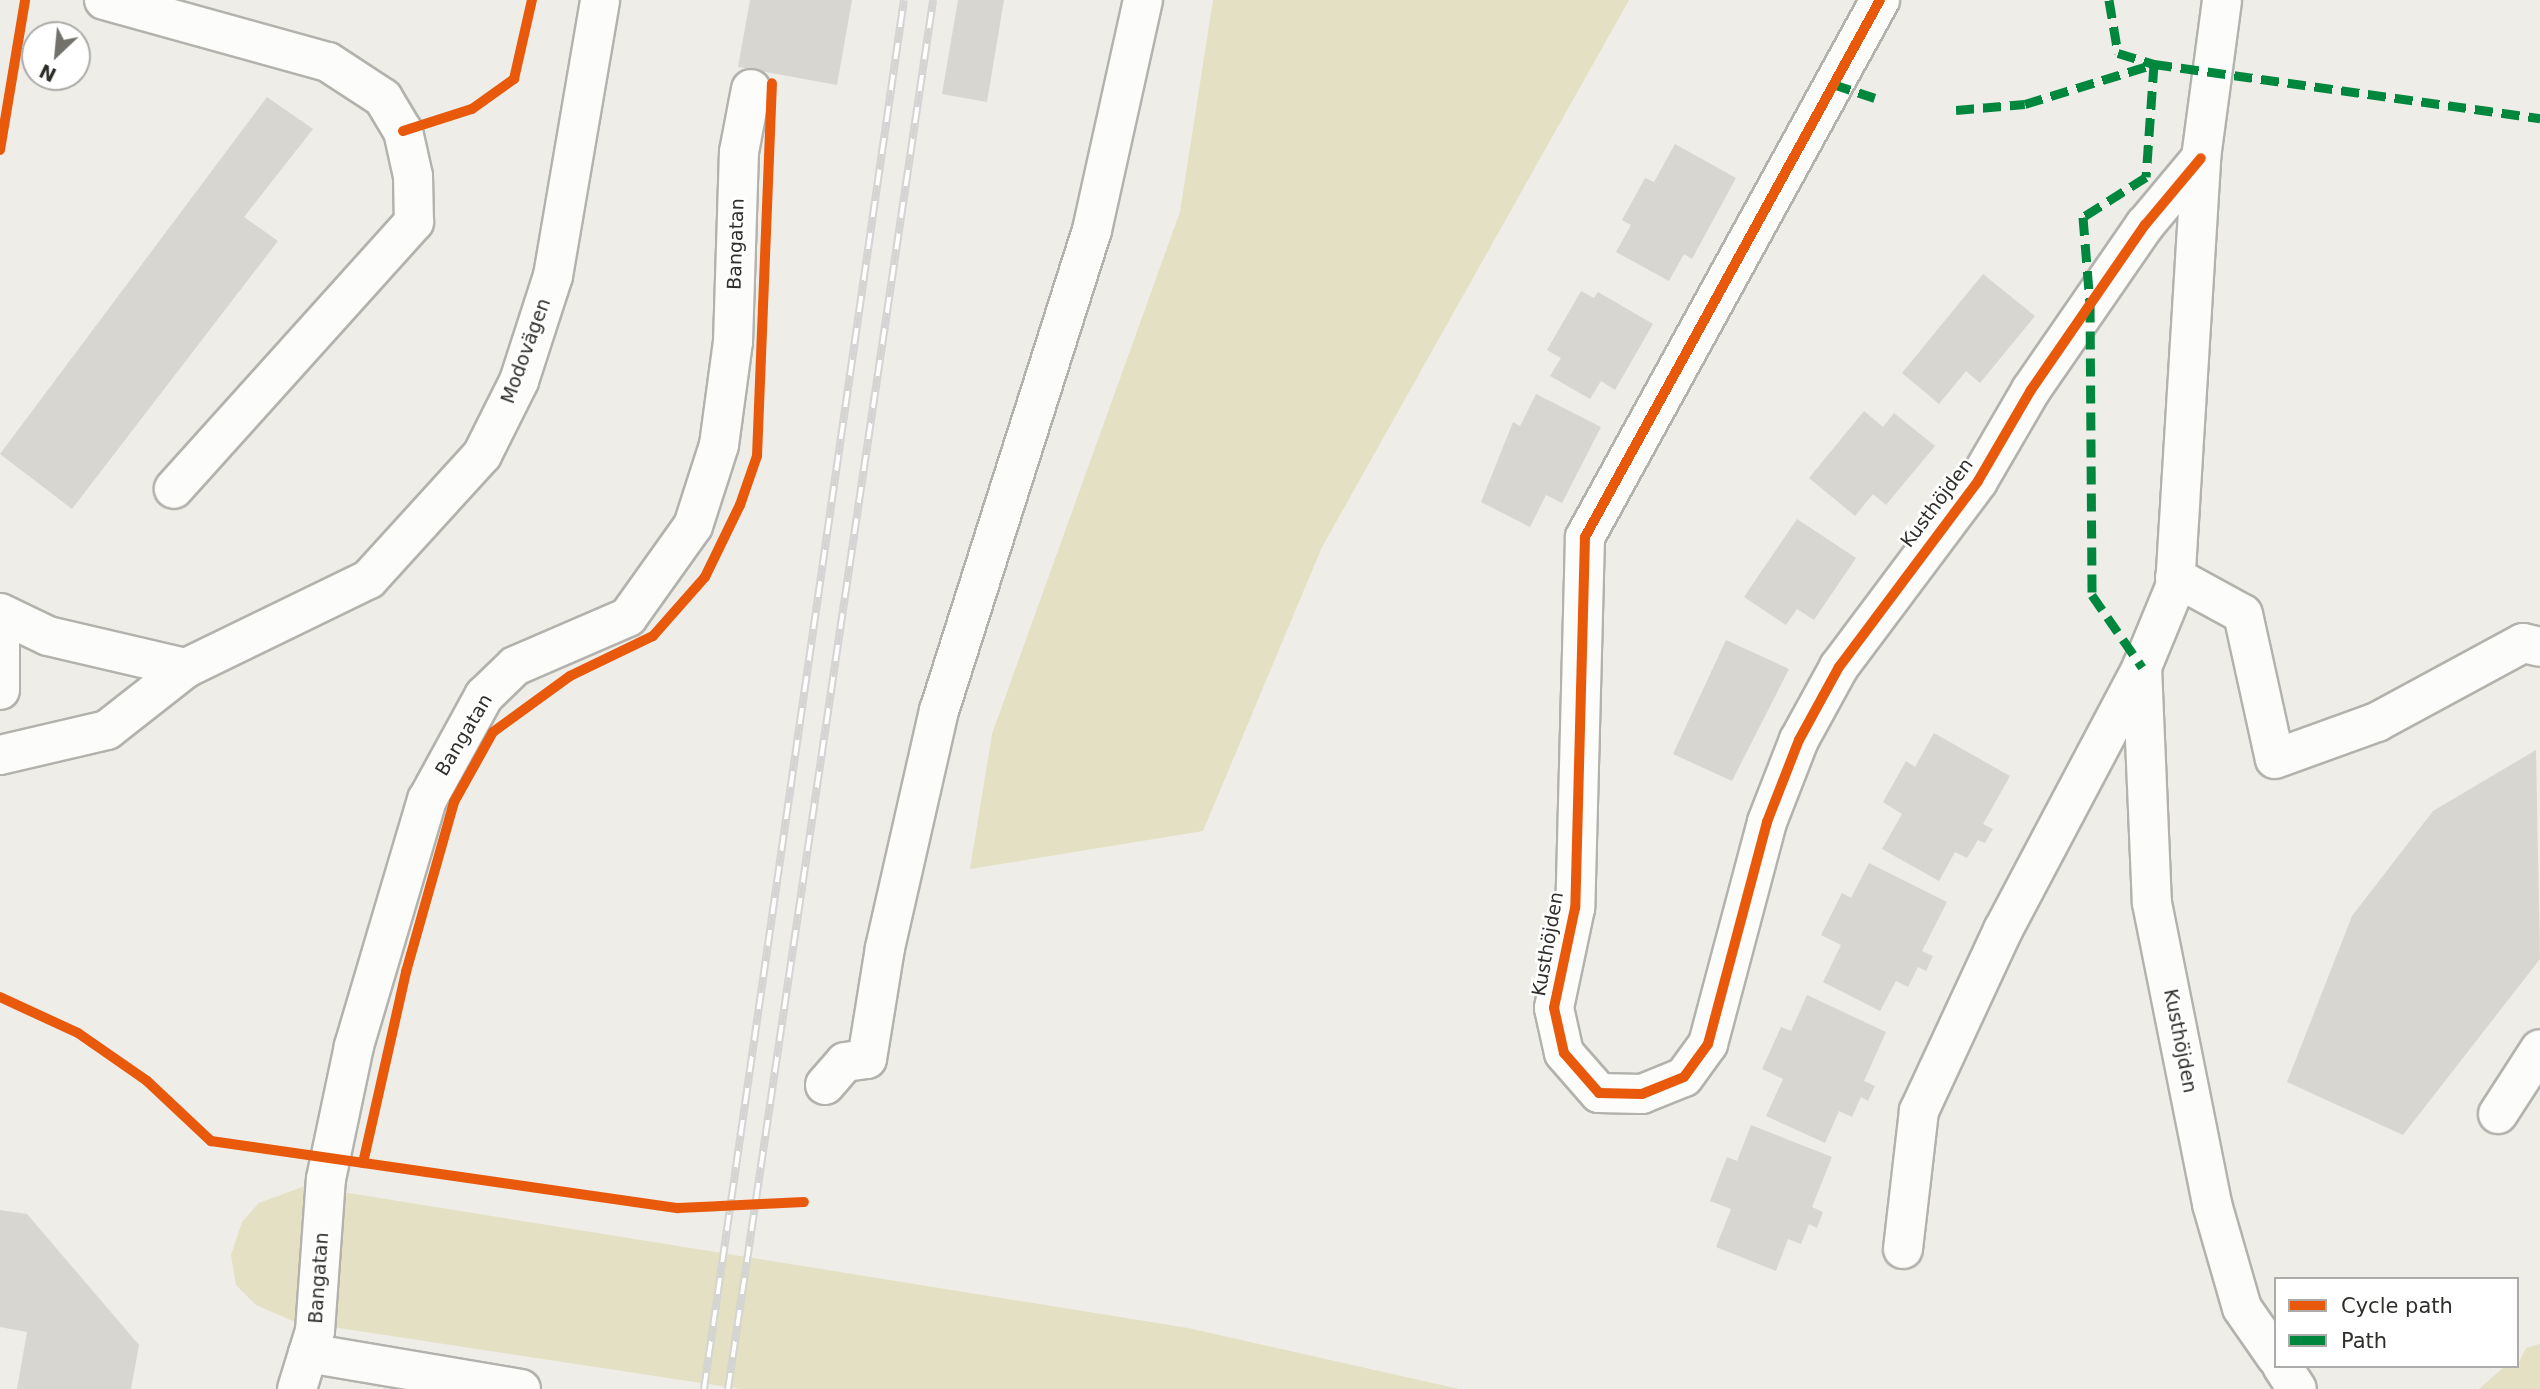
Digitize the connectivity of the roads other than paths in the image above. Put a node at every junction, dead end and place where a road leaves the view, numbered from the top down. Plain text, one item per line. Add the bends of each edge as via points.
1 (104, 0) edge
2 (600, 0) edge
3 (1143, 0) edge
4 (1880, 0) edge
5 (2222, 0) edge
6 (751, 89) dead end
7 (2201, 158) junction
8 (174, 489) dead end
9 (2175, 577) junction
10 (0, 613) edge
11 (0, 644) edge
12 (2540, 647) edge
13 (2142, 667) junction
14 (186, 668) junction
15 (0, 690) edge
16 (0, 755) edge
17 (2540, 1049) edge
18 (825, 1086) dead end
19 (2498, 1114) dead end
20 (1903, 1249) dead end
21 (309, 1353) junction
22 (2274, 1354) edge
23 (2283, 1368) edge
24 (297, 1389) edge
25 (522, 1389) edge
26 (2297, 1389) edge

1 - 8 street via 328,62 383,98 403,131 414,222
2 - 14 street, Modovägen via 553,276 519,381 482,455 369,579
3 - 18 street via 1092,230 939,711 885,948 867,1059 845,1062
4 - 7 street, Kusthöjden via 1585,537 1575,908 1554,1008 1563,1053 1599,1093 1642,1094 1684,1077 1708,1044 1767,822 1799,740 1839,667 1978,481 2031,390 2145,225
5 - 7 street, Kusthöjden
6 - 21 street, Bangatan via 739,152 733,342 719,445 693,526 628,617 515,666 484,696 427,800 396,890 330,1159
7 - 9 street, Kusthöjden
9 - 12 street via 2244,614 2275,759 2377,722 2523,642
9 - 13 street, Kusthöjden
10 - 14 street via 48,636
11 - 15 street
13 - 20 street, Kusthöjden via 2003,930 1919,1111
13 - 22 street, Kusthöjden via 2152,903 2212,1204 2242,1308
14 - 16 street, Modovägen via 107,730
17 - 19 street
21 - 24 street, Bangatan
21 - 25 street
23 - 26 street

